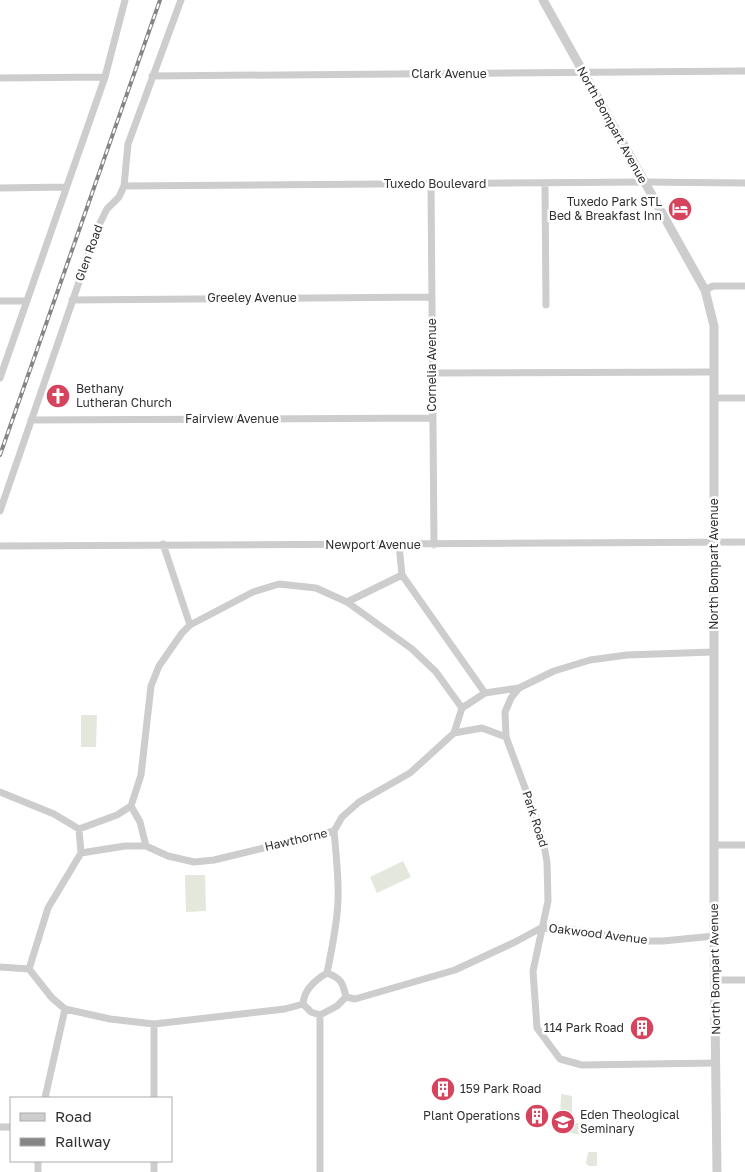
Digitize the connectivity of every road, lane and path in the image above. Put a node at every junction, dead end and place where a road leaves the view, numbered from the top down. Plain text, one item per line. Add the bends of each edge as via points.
1 (125, 0) edge
2 (181, 0) edge
3 (543, 0) edge
4 (745, 71) edge
5 (584, 73) junction
6 (152, 76) junction
7 (105, 77) junction
8 (0, 78) edge
9 (643, 182) junction
10 (745, 183) edge
11 (431, 184) junction
12 (545, 184) junction
13 (124, 186) junction
14 (0, 188) edge
15 (66, 188) junction
16 (745, 286) edge
17 (705, 290) junction
18 (432, 297) junction
19 (72, 300) junction
20 (0, 301) edge
21 (27, 301) junction
22 (546, 305) dead end
23 (714, 372) junction
24 (433, 373) junction
25 (0, 378) edge
26 (715, 398) junction
27 (745, 398) edge
28 (433, 418) junction
29 (31, 420) junction
30 (0, 511) edge
31 (714, 542) junction
32 (745, 542) edge
33 (162, 544) junction
34 (434, 544) junction
35 (400, 545) junction
36 (0, 546) edge
37 (402, 575) junction
38 (347, 602) junction
39 (190, 624) junction
40 (713, 652) junction
41 (519, 688) junction
42 (485, 693) junction
43 (462, 708) junction
44 (454, 733) junction
45 (506, 738) junction
46 (0, 792) edge
47 (131, 806) junction
48 (79, 829) junction
49 (334, 831) junction
50 (714, 844) junction
51 (745, 845) edge
52 (146, 846) junction
53 (81, 853) junction
54 (541, 928) junction
55 (714, 936) junction
56 (0, 967) edge
57 (29, 969) junction
58 (327, 973) junction
59 (715, 980) junction
60 (745, 980) edge
61 (346, 997) junction
62 (302, 1004) junction
63 (65, 1009) junction
64 (320, 1015) junction
65 (154, 1024) junction
66 (716, 1063) junction
67 (45, 1097) edge
68 (154, 1097) edge
69 (320, 1172) edge
70 (717, 1172) edge

1 - 7 street
2 - 6 street
3 - 5 street, North Bompart Avenue
4 - 5 street, Clark Avenue
5 - 6 street, Clark Avenue
5 - 9 street, North Bompart Avenue
6 - 13 street via 128,144
7 - 8 street
7 - 15 street
9 - 10 street, Tuxedo Boulevard
9 - 12 street, Tuxedo Boulevard
9 - 17 street, North Bompart Avenue
11 - 12 street, Tuxedo Boulevard
11 - 13 street, Tuxedo Boulevard
11 - 18 street, Cornelia Avenue
12 - 22 street
13 - 19 street, Glen Road via 119,197 106,209
14 - 15 street
15 - 21 street
16 - 17 street via 713,286
17 - 23 street, North Bompart Avenue via 714,326
18 - 19 street, Greeley Avenue
18 - 24 street, Cornelia Avenue
19 - 29 street, Glen Road
20 - 21 street
21 - 25 street
23 - 24 street
23 - 26 street, North Bompart Avenue
24 - 28 street, Cornelia Avenue
26 - 27 street
26 - 31 street, North Bompart Avenue
28 - 29 street, Fairview Avenue
28 - 34 street, Cornelia Avenue
29 - 30 street, Glen Road
31 - 32 street, Newport Avenue
31 - 34 street, Newport Avenue
31 - 40 street, North Bompart Avenue
33 - 35 street, Newport Avenue
33 - 36 street, Newport Avenue
33 - 39 street
34 - 35 street, Newport Avenue
35 - 37 street
37 - 38 street
37 - 42 street
38 - 39 street via 316,588 279,584 253,592
38 - 43 street via 412,649 436,672
39 - 47 street via 159,666 152,686 141,775
40 - 41 street via 590,660 554,671
40 - 50 street, North Bompart Avenue
41 - 42 street
41 - 45 street, Park Road via 505,712
42 - 43 street
43 - 44 street
44 - 45 street via 482,728
44 - 49 street, Hawthorne via 410,773 359,802 342,817
45 - 54 street, Park Road via 544,845 548,901
46 - 48 street via 54,814
47 - 48 street
47 - 52 street via 140,822
48 - 53 street
49 - 52 street, Hawthorne via 194,862 168,856
49 - 58 street via 338,901
50 - 51 street
50 - 55 street, North Bompart Avenue
52 - 53 street, Hawthorne
53 - 57 street via 48,908
54 - 55 street, Oakwood Avenue via 570,929 636,941
54 - 61 street, Oakwood Avenue via 455,970 355,999
54 - 66 street, Park Road via 533,972 537,1028 560,1059 582,1064
55 - 59 street, North Bompart Avenue
56 - 57 street
57 - 63 street
58 - 61 street via 338,977 344,985
58 - 62 street via 314,981
59 - 60 street
59 - 66 street, North Bompart Avenue
61 - 64 street
62 - 64 street
62 - 65 street via 285,1009
63 - 65 street
63 - 67 street
64 - 69 street
65 - 68 street
66 - 70 street, North Bompart Avenue

